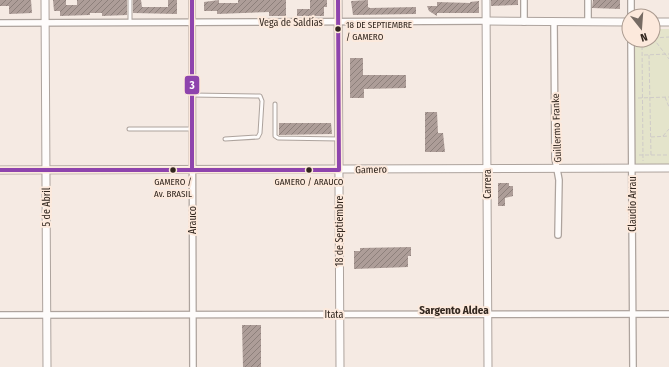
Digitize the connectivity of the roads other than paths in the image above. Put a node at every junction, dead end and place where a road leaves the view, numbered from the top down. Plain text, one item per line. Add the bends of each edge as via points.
1 (45, 0) edge
2 (130, 0) edge
3 (192, 0) edge
4 (338, 0) edge
5 (486, 0) edge
6 (524, 0) edge
7 (588, 0) edge
8 (338, 21) junction
9 (486, 21) junction
10 (130, 22) junction
11 (192, 22) junction
12 (524, 22) junction
13 (554, 22) junction
14 (588, 22) junction
15 (621, 22) edge
16 (0, 23) edge
17 (45, 23) junction
18 (631, 48) edge
19 (192, 95) junction
20 (275, 104) dead end
21 (129, 129) dead end
22 (192, 129) junction
23 (225, 139) dead end
24 (339, 139) junction
25 (487, 168) junction
26 (557, 168) junction
27 (632, 168) junction
28 (669, 168) edge
29 (0, 170) edge
30 (46, 170) junction
31 (192, 170) junction
32 (339, 170) junction
33 (558, 235) dead end
34 (193, 314) junction
35 (340, 314) junction
36 (488, 314) junction
37 (633, 314) junction
38 (669, 314) edge
39 (0, 315) edge
40 (46, 315) junction
41 (47, 367) edge
42 (193, 367) edge
43 (340, 367) edge
44 (488, 367) edge
45 (633, 367) edge

1 - 17 street, 5 de Abril
2 - 10 lane
3 - 11 street, Arauco
4 - 8 street, 18 de Septiembre
5 - 9 street, Carrera
6 - 12 street
7 - 14 street
8 - 9 street, Vega de Saldías
8 - 11 street, Vega de Saldías
8 - 24 street, 18 de Septiembre
9 - 12 street, Vega de Saldías
9 - 25 street, Carrera
10 - 11 street, Vega de Saldías
10 - 17 street, Vega de Saldías
11 - 19 street, Arauco
12 - 13 street, Vega de Saldías
13 - 14 street, Vega de Saldías
13 - 26 street, Guillermo Franke
14 - 15 street, Vega de Saldías
16 - 17 street, Vega de Saldías
17 - 30 street, 5 de Abril
18 - 27 street, Claudio Arrau
19 - 22 street, Arauco
19 - 23 lane via 260,96 262,102 258,137
20 - 24 lane via 275,136 278,138
21 - 22 lane
22 - 31 street, Arauco
24 - 32 street, 18 de Septiembre
25 - 26 street, Gamero
25 - 32 street, Gamero
25 - 36 street, Carrera
26 - 27 street, Gamero
26 - 33 street, Guillermo Franke
27 - 28 street, Gamero
27 - 37 street, Claudio Arrau
29 - 30 street, Gamero
30 - 31 street, Gamero
30 - 40 street, 5 de Abril
31 - 32 street, Gamero
31 - 34 street, Arauco
32 - 35 street, 18 de Septiembre
34 - 35 street, Itata
34 - 40 street, Itata
34 - 42 street, Arauco
35 - 36 street, Itata
35 - 43 street, 18 de Septiembre
36 - 37 street, Itata
36 - 44 street, Carrera
37 - 38 street, Itata
37 - 45 street, Claudio Arrau
39 - 40 street, Itata
40 - 41 street, 5 de Abril

